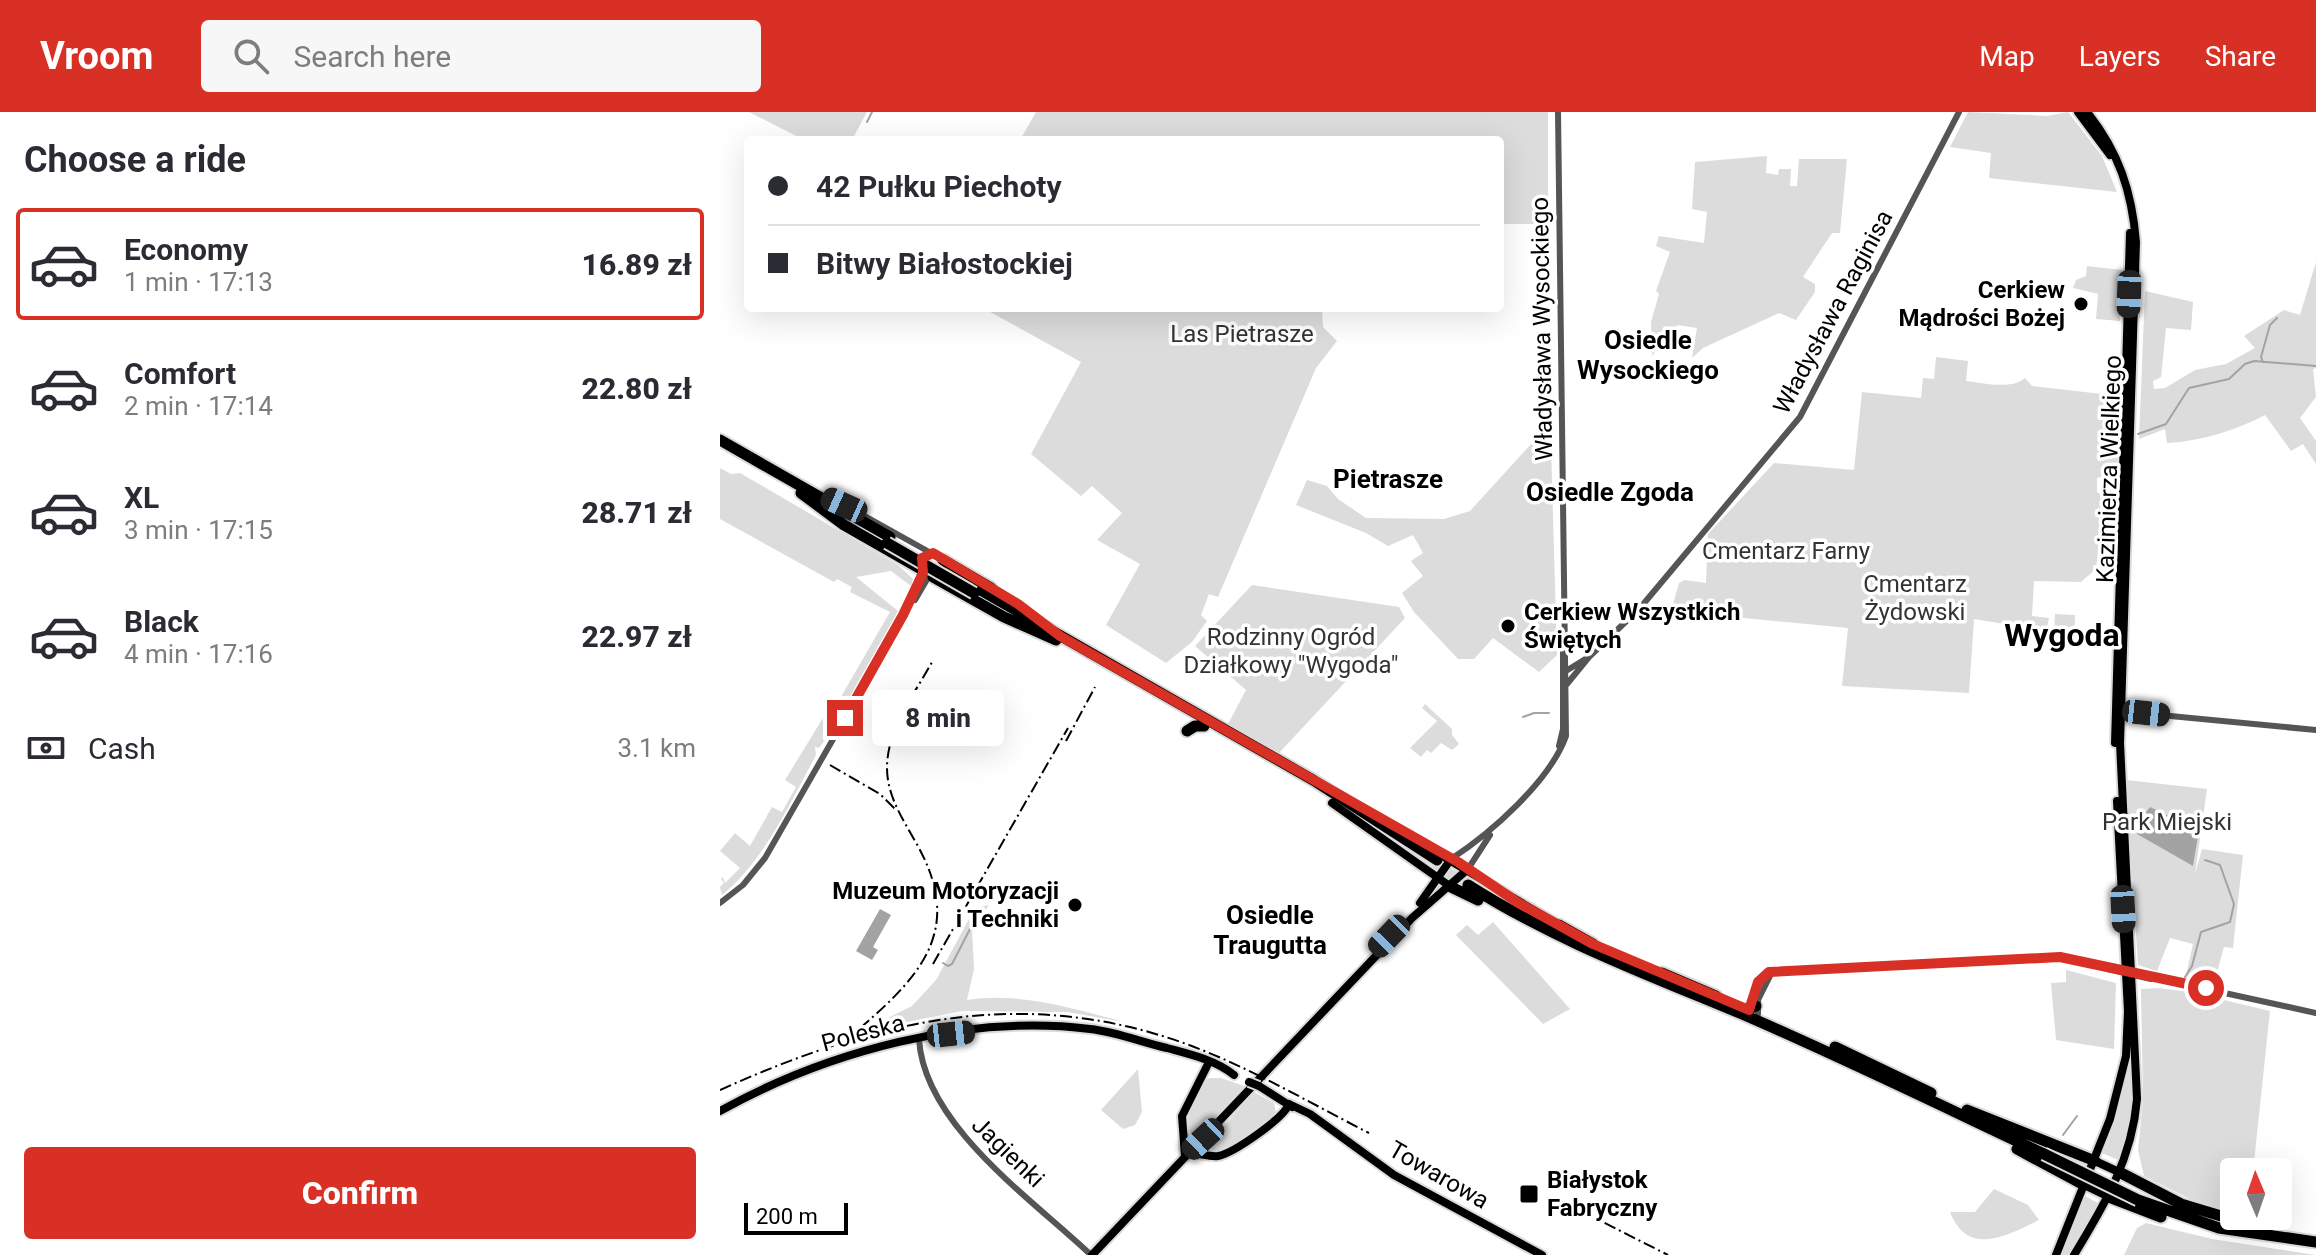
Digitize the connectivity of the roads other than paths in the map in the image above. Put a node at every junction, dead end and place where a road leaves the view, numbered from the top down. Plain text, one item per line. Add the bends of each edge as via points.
1 (1558, 112) edge
2 (1959, 112) edge
3 (2078, 112) edge
4 (2087, 112) edge
5 (2130, 370) junction
6 (720, 440) edge
7 (720, 448) edge
8 (804, 490) junction
9 (826, 497) joint
10 (931, 553) junction
11 (943, 560) junction
12 (926, 574) junction
13 (1058, 638) junction
14 (1564, 642) junction
15 (1589, 657) junction
16 (1567, 658) junction
17 (1578, 663) junction
18 (1565, 672) junction
19 (1567, 684) junction
20 (2118, 712) junction
21 (2316, 730) edge
22 (1556, 757) junction
23 (1315, 786) junction
24 (1336, 799) junction
25 (1515, 805) junction
26 (1451, 859) junction
27 (1435, 862) tunnel mouth
28 (1436, 878) junction
29 (1469, 878) junction
30 (1451, 887) junction
31 (720, 903) edge
32 (1559, 925) joint
33 (1587, 945) junction
34 (2130, 973) junction
35 (1324, 1008) junction
36 (1751, 1011) junction
37 (2316, 1013) edge
38 (1790, 1032) junction
39 (919, 1039) junction
40 (1208, 1064) junction
41 (1259, 1086) joint
42 (1931, 1096) junction
43 (1289, 1104) junction
44 (1951, 1110) junction
45 (1967, 1110) junction
46 (720, 1111) edge
47 (1183, 1132) junction
48 (1203, 1139) junction
49 (2046, 1151) junction
50 (1189, 1154) junction
51 (1211, 1156) junction
52 (2095, 1161) junction
53 (2121, 1173) junction
54 (2084, 1185) junction
55 (2139, 1196) junction
56 (2109, 1197) junction
57 (2220, 1216) edge
58 (2220, 1221) edge
59 (2277, 1230) edge
60 (2316, 1235) edge
61 (2275, 1237) junction
62 (1109, 1240) junction
63 (2316, 1242) edge
64 (1092, 1255) edge
65 (1099, 1255) edge
66 (1542, 1255) edge
67 (2056, 1255) edge
68 (2074, 1255) edge

1 - 14 street, Władysława Wysockiego
2 - 15 street, Władysława Raginisa via 1800,417 1640,608
3 - 5 main road, Kazimierza Wielkiego via 2110,155 2127,202
4 - 5 main road, Kazimierza Wielkiego via 2114,152 2134,212
5 - 20 main road, Kazimierza Wielkiego
6 - 8 highway
7 - 8 highway
8 - 9 highway
8 - 12 highway via 844,525
8 - 13 highway, bridge
9 - 10 street
10 - 11 street
10 - 12 street via 922,558
11 - 12 street via 941,572
11 - 13 highway via 1018,604
12 - 13 highway via 1004,617
12 - 31 street via 765,858
13 - 23 highway via 1139,681 1152,677 1153,689
13 - 23 highway via 1185,715 1187,731 1204,726
14 - 16 street, Władysława Wysockiego
14 - 18 street, Władysława Wysockiego
15 - 17 street, Władysława Raginisa
15 - 19 street, Władysława Raginisa
16 - 17 street
16 - 18 street, Władysława Wysockiego
17 - 18 street, Władysława Raginisa
18 - 19 street, Władysława Wysockiego
18 - 22 street via 1563,729
19 - 22 street, Władysława Wysockiego via 1566,736
20 - 21 street
20 - 34 main road, Kazimierza Wielkiego
22 - 25 street
23 - 24 highway
23 - 27 highway
24 - 26 main road
24 - 28 main road
25 - 26 street
25 - 29 street via 1481,845
26 - 28 main road
26 - 29 main road
28 - 30 main road
28 - 35 main road via 1417,907
29 - 30 main road
29 - 32 main road
29 - 33 highway
30 - 33 highway via 1540,932
30 - 35 main road via 1412,918
32 - 33 highway
33 - 36 highway
34 - 36 street via 2053,957 1772,972 1758,982
34 - 37 street
34 - 52 main road, Kazimierza Wielkiego via 2124,1071
34 - 53 main road, Kazimierza Wielkiego via 2137,1099
35 - 48 main road
36 - 38 highway
36 - 38 highway
38 - 42 highway
39 - 40 main road, Poleska via 1069,1027 1131,1037
39 - 46 main road, Poleska via 813,1067
39 - 64 street, Jagienki via 934,1092 953,1125
40 - 41 main road, Poleska, bridge
40 - 47 main road via 1182,1116
41 - 43 main road, Towarowa
42 - 44 highway
42 - 45 highway
43 - 51 main road via 1279,1117 1225,1153
43 - 66 main road, Towarowa via 1394,1175
44 - 49 highway
44 - 54 highway
45 - 49 highway
45 - 52 highway
47 - 48 main road
47 - 50 main road
48 - 50 main road
48 - 51 main road
49 - 55 highway, bridge
50 - 51 main road
50 - 62 main road
52 - 53 main road
52 - 54 main road, Kazimierza Wielkiego
53 - 56 main road, Kazimierza Wielkiego
53 - 57 highway via 2181,1204
54 - 56 main road
54 - 67 main road, Kazimierza Wielkiego
55 - 58 highway
55 - 61 highway via 2200,1223
56 - 61 highway via 2202,1228
56 - 68 main road, Kazimierza Wielkiego
59 - 60 highway
61 - 63 highway
62 - 64 main road
62 - 65 main road

